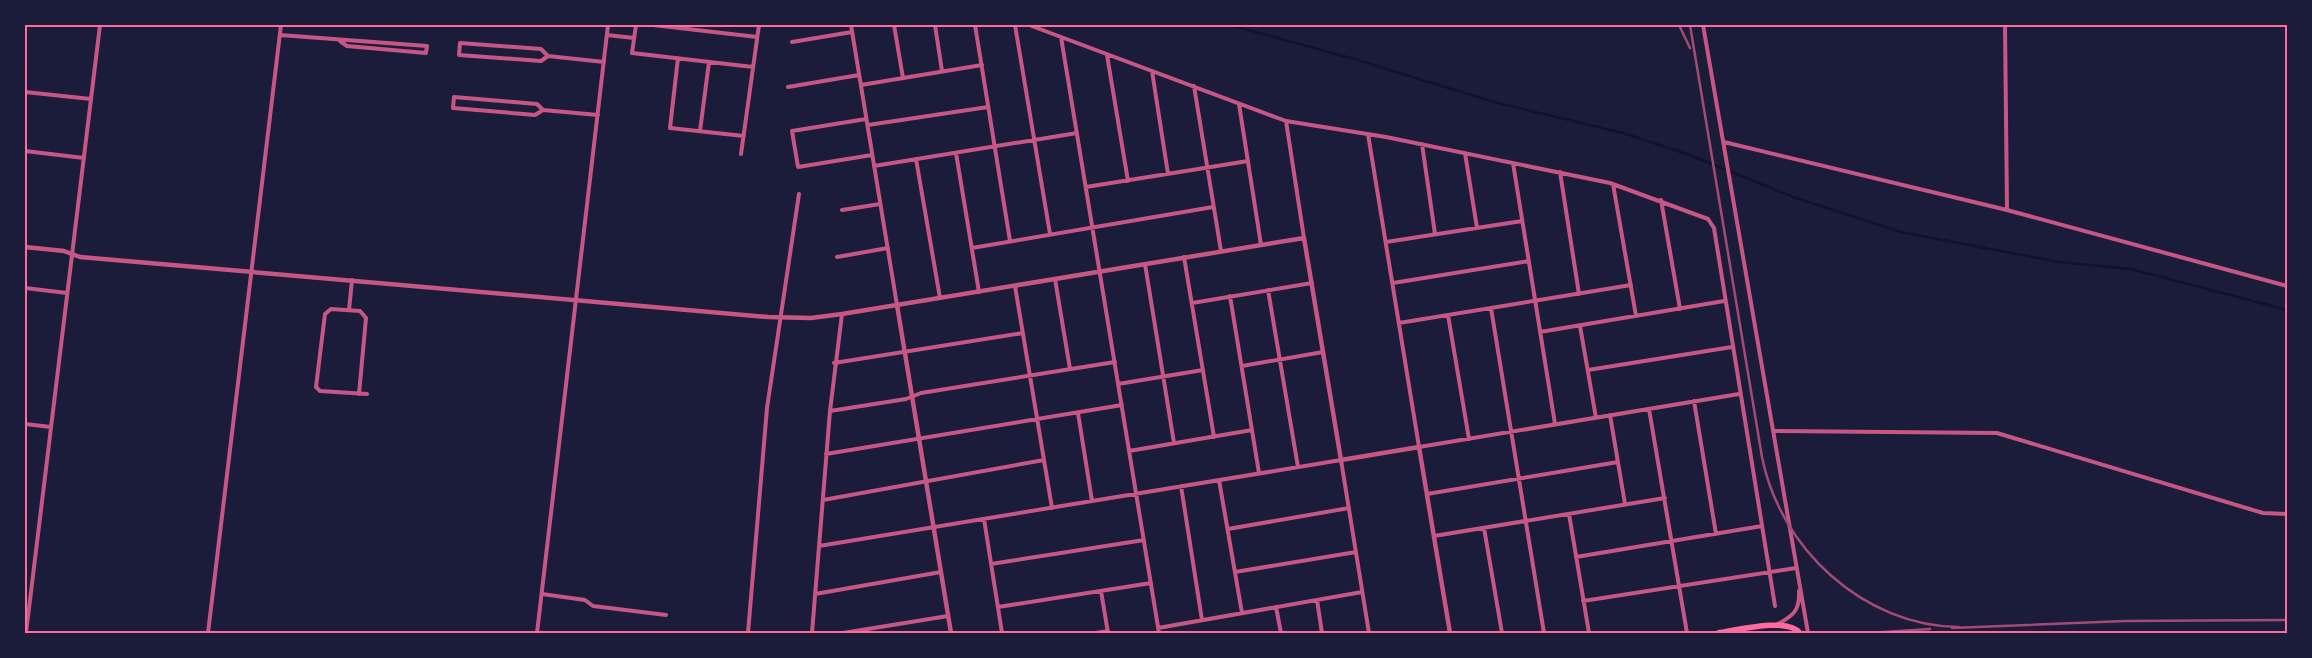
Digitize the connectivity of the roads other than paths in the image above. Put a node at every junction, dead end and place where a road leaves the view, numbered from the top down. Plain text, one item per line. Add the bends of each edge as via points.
1 (100, 25) edge
2 (281, 25) edge
3 (608, 25) edge
4 (636, 25) edge
5 (653, 25) edge
6 (759, 25) edge
7 (851, 25) edge
8 (894, 25) edge
9 (935, 25) edge
10 (975, 25) edge
11 (1015, 25) edge
12 (1029, 25) edge
13 (1703, 25) edge
14 (2005, 25) edge
15 (852, 32) junction
16 (280, 35) junction
17 (607, 35) junction
18 (757, 37) junction
19 (1061, 37) junction
20 (634, 38) junction
21 (340, 41) junction
22 (792, 42) dead end
23 (1107, 55) junction
24 (548, 56) junction
25 (678, 58) junction
26 (604, 62) junction
27 (709, 62) junction
28 (982, 65) junction
29 (753, 67) junction
30 (1152, 71) junction
31 (942, 72) junction
32 (859, 75) junction
33 (903, 78) junction
34 (861, 85) junction
35 (1194, 86) junction
36 (788, 87) dead end
37 (25, 92) edge
38 (91, 99) junction
39 (1239, 104) junction
40 (988, 106) junction
41 (543, 110) junction
42 (598, 115) junction
43 (866, 119) junction
44 (1286, 120) junction
45 (868, 126) junction
46 (700, 131) junction
47 (1077, 133) junction
48 (1368, 134) junction
49 (744, 136) junction
50 (1034, 140) junction
51 (1724, 142) junction
52 (1422, 144) junction
53 (994, 146) junction
54 (25, 151) edge
55 (956, 153) junction
56 (1466, 153) junction
57 (741, 154) dead end
58 (872, 155) junction
59 (84, 158) junction
60 (916, 159) junction
61 (1248, 161) junction
62 (1513, 163) junction
63 (874, 166) junction
64 (1207, 168) junction
65 (1560, 172) junction
66 (1168, 174) junction
67 (1128, 180) junction
68 (1614, 184) junction
69 (1086, 187) junction
70 (798, 194) dead end
71 (1661, 200) junction
72 (880, 204) junction
73 (1213, 207) junction
74 (842, 210) dead end
75 (2007, 210) junction
76 (1522, 221) junction
77 (1092, 227) junction
78 (1477, 228) junction
79 (1050, 234) junction
80 (1435, 234) junction
81 (1304, 238) junction
82 (1010, 241) junction
83 (1386, 242) junction
84 (1261, 245) junction
85 (25, 247) edge
86 (888, 248) junction
87 (972, 248) junction
88 (1220, 251) junction
89 (72, 254) junction
90 (837, 257) dead end
91 (1184, 258) junction
92 (1528, 261) junction
93 (1145, 264) junction
94 (251, 270) junction
95 (1100, 271) junction
96 (1055, 279) junction
97 (352, 280) junction
98 (1312, 283) junction
99 (1393, 283) junction
100 (1631, 285) junction
101 (1015, 286) junction
102 (2287, 286) edge
103 (25, 288) edge
104 (1268, 290) junction
105 (979, 292) junction
106 (67, 293) junction
107 (1579, 294) junction
108 (1230, 296) junction
109 (940, 298) junction
110 (574, 300) junction
111 (1535, 301) junction
112 (1724, 301) junction
113 (1192, 303) junction
114 (897, 305) junction
115 (1491, 308) junction
116 (1680, 309) junction
117 (349, 310) junction
118 (842, 314) junction
119 (1448, 315) junction
120 (1636, 316) junction
121 (779, 318) junction
122 (1399, 323) junction
123 (1580, 326) junction
124 (1540, 332) junction
125 (1023, 333) junction
126 (1732, 347) junction
127 (905, 352) junction
128 (1323, 352) junction
129 (1280, 359) junction
130 (1115, 362) junction
131 (834, 363) junction
132 (1242, 366) junction
133 (1070, 369) junction
134 (1203, 370) junction
135 (1588, 370) junction
136 (1030, 375) junction
137 (1163, 376) junction
138 (1118, 384) junction
139 (359, 394) junction
140 (367, 394) dead end
141 (1739, 394) junction
142 (912, 396) junction
143 (1694, 401) junction
144 (1122, 406) junction
145 (1649, 409) junction
146 (830, 411) junction
147 (1078, 413) junction
148 (1610, 415) junction
149 (1596, 418) junction
150 (1037, 420) junction
151 (25, 424) edge
152 (1555, 424) junction
153 (51, 427) junction
154 (1252, 430) junction
155 (1774, 431) junction
156 (1511, 432) junction
157 (1214, 437) junction
158 (1469, 438) junction
159 (919, 439) junction
160 (1174, 444) junction
161 (1419, 447) junction
162 (1129, 451) junction
163 (826, 454) junction
164 (1044, 460) junction
165 (1341, 460) junction
166 (1618, 462) junction
167 (1298, 467) junction
168 (1259, 473) junction
169 (1519, 479) junction
170 (1219, 480) junction
171 (926, 481) junction
172 (1180, 486) junction
173 (1136, 494) junction
174 (1427, 494) junction
175 (1664, 498) junction
176 (823, 500) junction
177 (1092, 501) junction
178 (1625, 504) junction
179 (1052, 508) junction
180 (1349, 508) junction
181 (1569, 514) junction
182 (2287, 514) edge
183 (984, 519) junction
184 (1526, 521) junction
185 (1762, 526) junction
186 (934, 528) junction
187 (1484, 528) junction
188 (1228, 529) junction
189 (1716, 534) junction
190 (1434, 536) junction
191 (1144, 540) junction
192 (1672, 541) junction
193 (819, 546) junction
194 (1356, 552) junction
195 (1576, 556) junction
196 (991, 564) junction
197 (1796, 568) junction
198 (1770, 571) junction
199 (941, 572) junction
200 (1235, 572) junction
201 (1151, 583) junction
202 (1679, 586) junction
203 (1799, 586) junction
204 (1101, 590) junction
205 (1362, 592) junction
206 (542, 594) junction
207 (815, 594) junction
208 (1317, 600) junction
209 (1583, 601) junction
210 (1775, 606) dead end
211 (998, 607) junction
212 (1276, 607) junction
213 (27, 608) edge
214 (1242, 613) junction
215 (666, 615) dead end
216 (948, 616) junction
217 (1202, 620) junction
218 (1776, 625) junction
219 (1158, 628) junction
220 (1108, 632) edge
221 (26, 633) edge
222 (208, 633) edge
223 (537, 633) edge
224 (748, 633) edge
225 (812, 633) edge
226 (843, 633) edge
227 (951, 633) edge
228 (1002, 633) edge
229 (1096, 633) edge
230 (1159, 633) edge
231 (1281, 633) edge
232 (1322, 633) edge
233 (1369, 633) edge
234 (1450, 633) edge
235 (1502, 633) edge
236 (1544, 633) edge
237 (1589, 633) edge
238 (1687, 633) edge
239 (1718, 633) edge
240 (1800, 633) edge
241 (1808, 633) edge

1 - 38 street
2 - 16 street
3 - 17 street
4 - 20 street
5 - 18 street
6 - 18 street
7 - 15 street
8 - 33 street
9 - 31 street
10 - 28 street
11 - 50 street
12 - 19 street
13 - 51 street
14 - 75 street
15 - 22 street
15 - 32 street
16 - 21 street
16 - 94 street
17 - 20 street
17 - 26 street
18 - 29 street
19 - 23 street
19 - 47 street
20 - 25 street via 632,53
21 - 21 street via 347,46 426,54 427,46
23 - 30 street
23 - 67 street
24 - 24 street via 541,49 460,43 459,55 541,61
24 - 26 street
25 - 27 street
25 - 46 street via 670,128
26 - 42 street
27 - 29 street
27 - 46 street
28 - 31 street
28 - 40 street
29 - 49 street
30 - 35 street
30 - 66 street
31 - 33 street
32 - 34 street
32 - 36 street
33 - 34 street
34 - 43 street
35 - 39 street
35 - 64 street
37 - 38 street
38 - 59 street
39 - 44 street
39 - 61 street
40 - 45 street
40 - 53 street
41 - 41 street via 536,104 454,97 454,108 536,115
41 - 42 street
42 - 110 street
43 - 45 street
43 - 58 street via 792,132 798,167
44 - 48 street
44 - 81 street
45 - 58 street
46 - 49 street
47 - 50 street
47 - 69 street
48 - 52 street
48 - 83 street
49 - 57 street
50 - 53 street
50 - 79 street
51 - 75 street
51 - 155 street
52 - 56 street
52 - 80 street
53 - 55 street
53 - 82 street
54 - 59 street
55 - 60 street
55 - 87 street
56 - 62 street
56 - 78 street
58 - 63 street
59 - 89 street
60 - 63 street
60 - 109 street
61 - 64 street
61 - 84 street
62 - 65 street
62 - 76 street
63 - 72 street
64 - 66 street
64 - 73 street
65 - 68 street
65 - 107 street
66 - 67 street
67 - 69 street
68 - 71 street
68 - 100 street
69 - 77 street
70 - 121 street
71 - 112 street via 1711,221
71 - 116 street
72 - 74 street
72 - 86 street
73 - 77 street
73 - 88 street
75 - 102 street
76 - 78 street
76 - 92 street
77 - 79 street
77 - 95 street
78 - 80 street
79 - 82 street
80 - 83 street
81 - 84 street
81 - 98 street
82 - 87 street
83 - 99 street
84 - 88 street
85 - 89 street
86 - 90 street
86 - 114 street
87 - 105 street
88 - 91 street
89 - 94 street
89 - 106 street
91 - 93 street
91 - 113 street
92 - 99 street
92 - 111 street
93 - 95 street
93 - 137 street
94 - 97 street
94 - 222 street
95 - 96 street
95 - 130 street
96 - 101 street
96 - 133 street
97 - 110 street
97 - 117 street
98 - 104 street
98 - 128 street
99 - 122 street
100 - 107 street
100 - 120 street
101 - 105 street
101 - 125 street
103 - 106 street
104 - 108 street
104 - 129 street
105 - 109 street
106 - 153 street
107 - 111 street
108 - 113 street
108 - 132 street
109 - 114 street
110 - 121 street
110 - 206 street
111 - 115 street
111 - 124 street
112 - 116 street
112 - 126 street
113 - 134 street
114 - 118 street
114 - 127 street
115 - 119 street
115 - 156 street
116 - 120 street
117 - 139 street via 360,312 366,318
117 - 139 street via 331,309 324,314 315,384 320,391
118 - 121 street
118 - 131 street
119 - 122 street
119 - 158 street
120 - 123 street
121 - 224 street via 765,426
122 - 161 street
123 - 124 street
123 - 135 street
124 - 152 street
125 - 127 street
125 - 136 street
126 - 135 street
126 - 141 street
127 - 131 street
127 - 142 street
128 - 129 street
128 - 165 street
129 - 132 street
129 - 167 street
130 - 133 street
130 - 138 street
131 - 146 street
132 - 154 street
133 - 136 street
134 - 137 street
134 - 157 street
135 - 149 street
136 - 142 street
136 - 150 street
137 - 138 street
137 - 160 street
138 - 144 street
139 - 140 street
141 - 143 street
141 - 185 street
142 - 146 street
142 - 159 street
143 - 145 street
143 - 189 street
144 - 147 street
144 - 162 street
145 - 148 street
145 - 175 street
146 - 163 street
147 - 150 street
147 - 177 street
148 - 149 street
148 - 166 street
149 - 152 street
150 - 159 street
150 - 164 street
151 - 153 street
152 - 156 street
153 - 213 street
154 - 157 street
154 - 168 street
155 - 182 street via 1997,433 2263,513
155 - 197 street
156 - 158 street
156 - 169 street
157 - 160 street
158 - 161 street
159 - 163 street
159 - 171 street
160 - 162 street
161 - 165 street
161 - 174 street
162 - 173 street
163 - 176 street
164 - 171 street
164 - 179 street
165 - 167 street
165 - 180 street
166 - 169 street
166 - 178 street
167 - 168 street
168 - 170 street
169 - 174 street
169 - 184 street
170 - 172 street
170 - 188 street
171 - 176 street
171 - 186 street
172 - 173 street
172 - 217 street
173 - 177 street
173 - 191 street
174 - 190 street
175 - 178 street
175 - 192 street
176 - 193 street
177 - 179 street
178 - 181 street
179 - 183 street
180 - 188 street
180 - 194 street
181 - 184 street
181 - 195 street
183 - 186 street
183 - 196 street
184 - 187 street
184 - 236 street
185 - 189 street
185 - 198 street
186 - 193 street
186 - 199 street
187 - 190 street
187 - 235 street
188 - 200 street
189 - 192 street
190 - 234 street
191 - 196 street
191 - 201 street
192 - 195 street
192 - 202 street
193 - 207 street
194 - 200 street
194 - 205 street
195 - 209 street
196 - 211 street
197 - 198 street
197 - 203 street
198 - 202 street
198 - 210 street
199 - 207 street
199 - 216 street
200 - 214 street
201 - 204 street
201 - 219 street
202 - 209 street
202 - 238 street
203 - 218 street via 1796,612
203 - 241 street
204 - 211 street
204 - 220 street
205 - 208 street
205 - 233 street
206 - 215 street via 585,600 593,606
206 - 223 street
207 - 225 street
208 - 212 street
208 - 232 street
209 - 237 street
211 - 228 street
212 - 214 street
212 - 231 street
213 - 221 street
214 - 217 street
216 - 226 street
216 - 227 street
217 - 219 street
218 - 239 main road
218 - 240 main road via 1793,627
219 - 230 street
220 - 229 street

